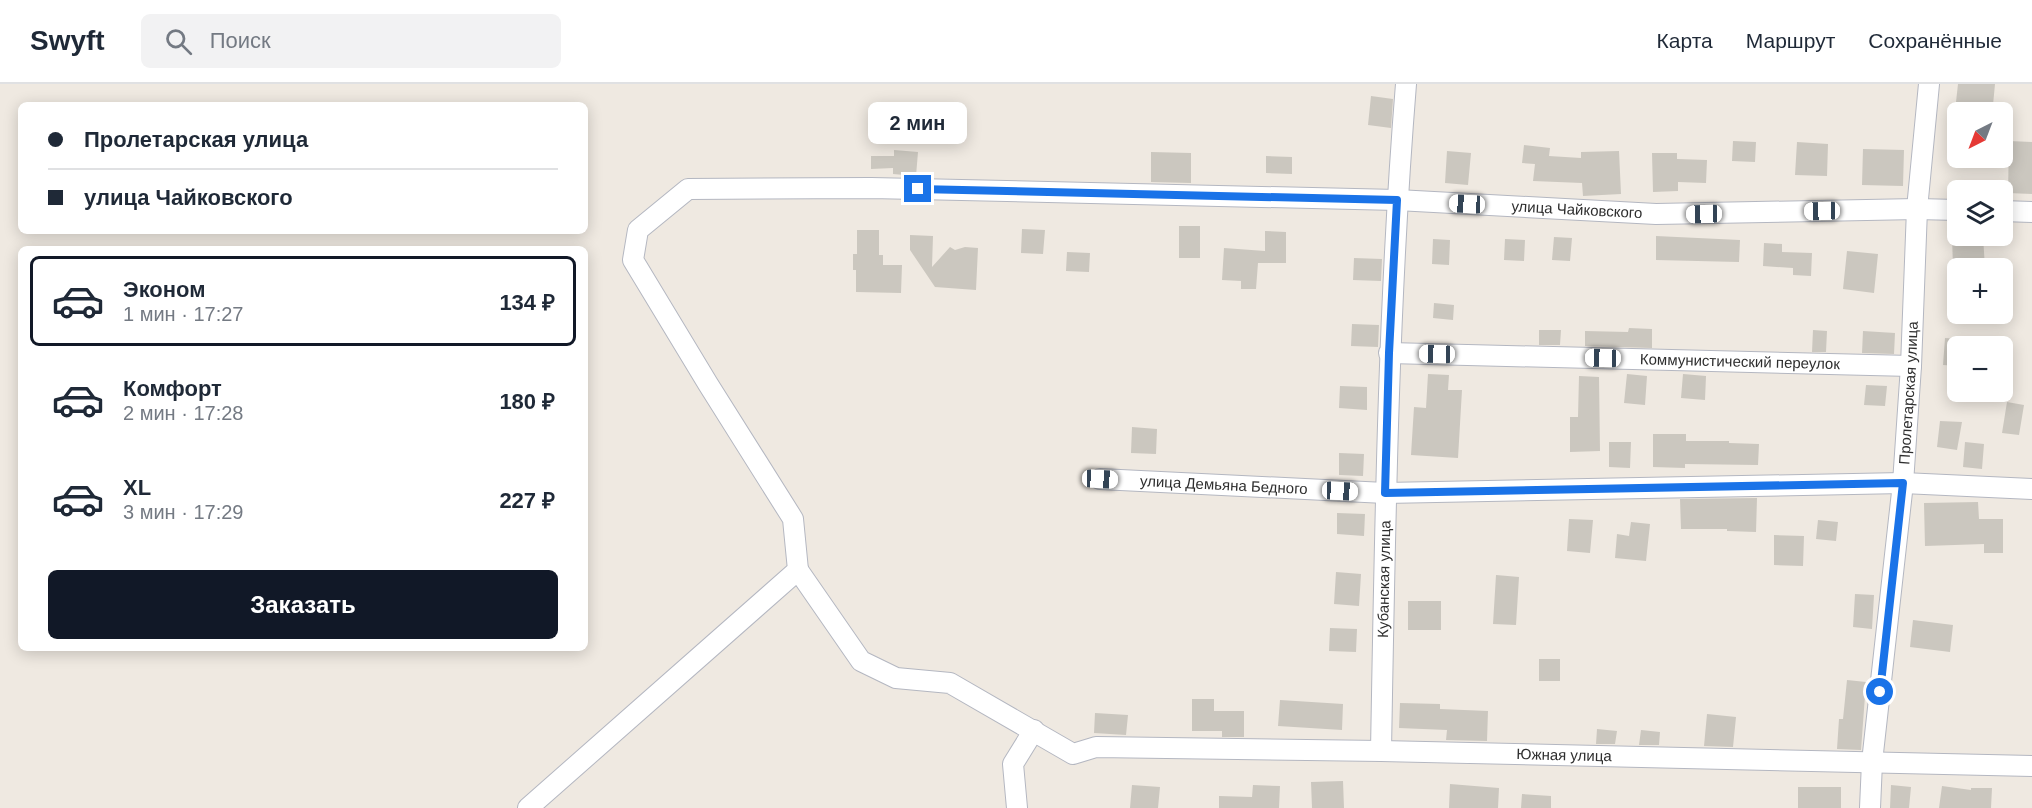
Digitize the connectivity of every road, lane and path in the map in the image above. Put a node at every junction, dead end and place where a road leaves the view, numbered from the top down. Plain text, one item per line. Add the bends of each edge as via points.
1 (1406, 84) edge
2 (1929, 84) edge
3 (1397, 200) junction
4 (1917, 209) junction
5 (1947, 210) edge
6 (2013, 211) edge
7 (2032, 212) edge
8 (1389, 353) junction
9 (1911, 366) junction
10 (1100, 479) dead end
11 (1903, 483) junction
12 (2032, 489) edge
13 (1385, 493) junction
14 (798, 570) junction
15 (1034, 730) junction
16 (1381, 751) junction
17 (1872, 762) junction
18 (2032, 766) edge
19 (528, 808) edge
20 (1017, 808) edge
21 (1870, 808) edge

1 - 3 street, Кубанская улица
2 - 4 street, Пролетарская улица
3 - 4 street, улица Чайковского via 1656,214
3 - 8 street, Кубанская улица
3 - 14 street, улица Чайковского via 871,188 688,189 638,230 633,260 793,519
4 - 5 street, улица Чайковского
4 - 9 street, Пролетарская улица
6 - 7 street
8 - 9 street, Коммунистический переулок
8 - 13 street, Кубанская улица
9 - 11 street, Пролетарская улица
10 - 13 street, улица Демьяна Бедного
11 - 12 street, улица Демьяна Бедного
11 - 13 street, улица Демьяна Бедного
11 - 17 street, Пролетарская улица
13 - 16 street, Кубанская улица
14 - 15 street, Южная улица via 861,661 896,678 950,683
14 - 19 street
15 - 16 street, Южная улица via 1073,754 1096,747
15 - 20 street via 1013,764
16 - 17 street, Южная улица
17 - 18 street, Южная улица
17 - 21 street, Пролетарская улица

